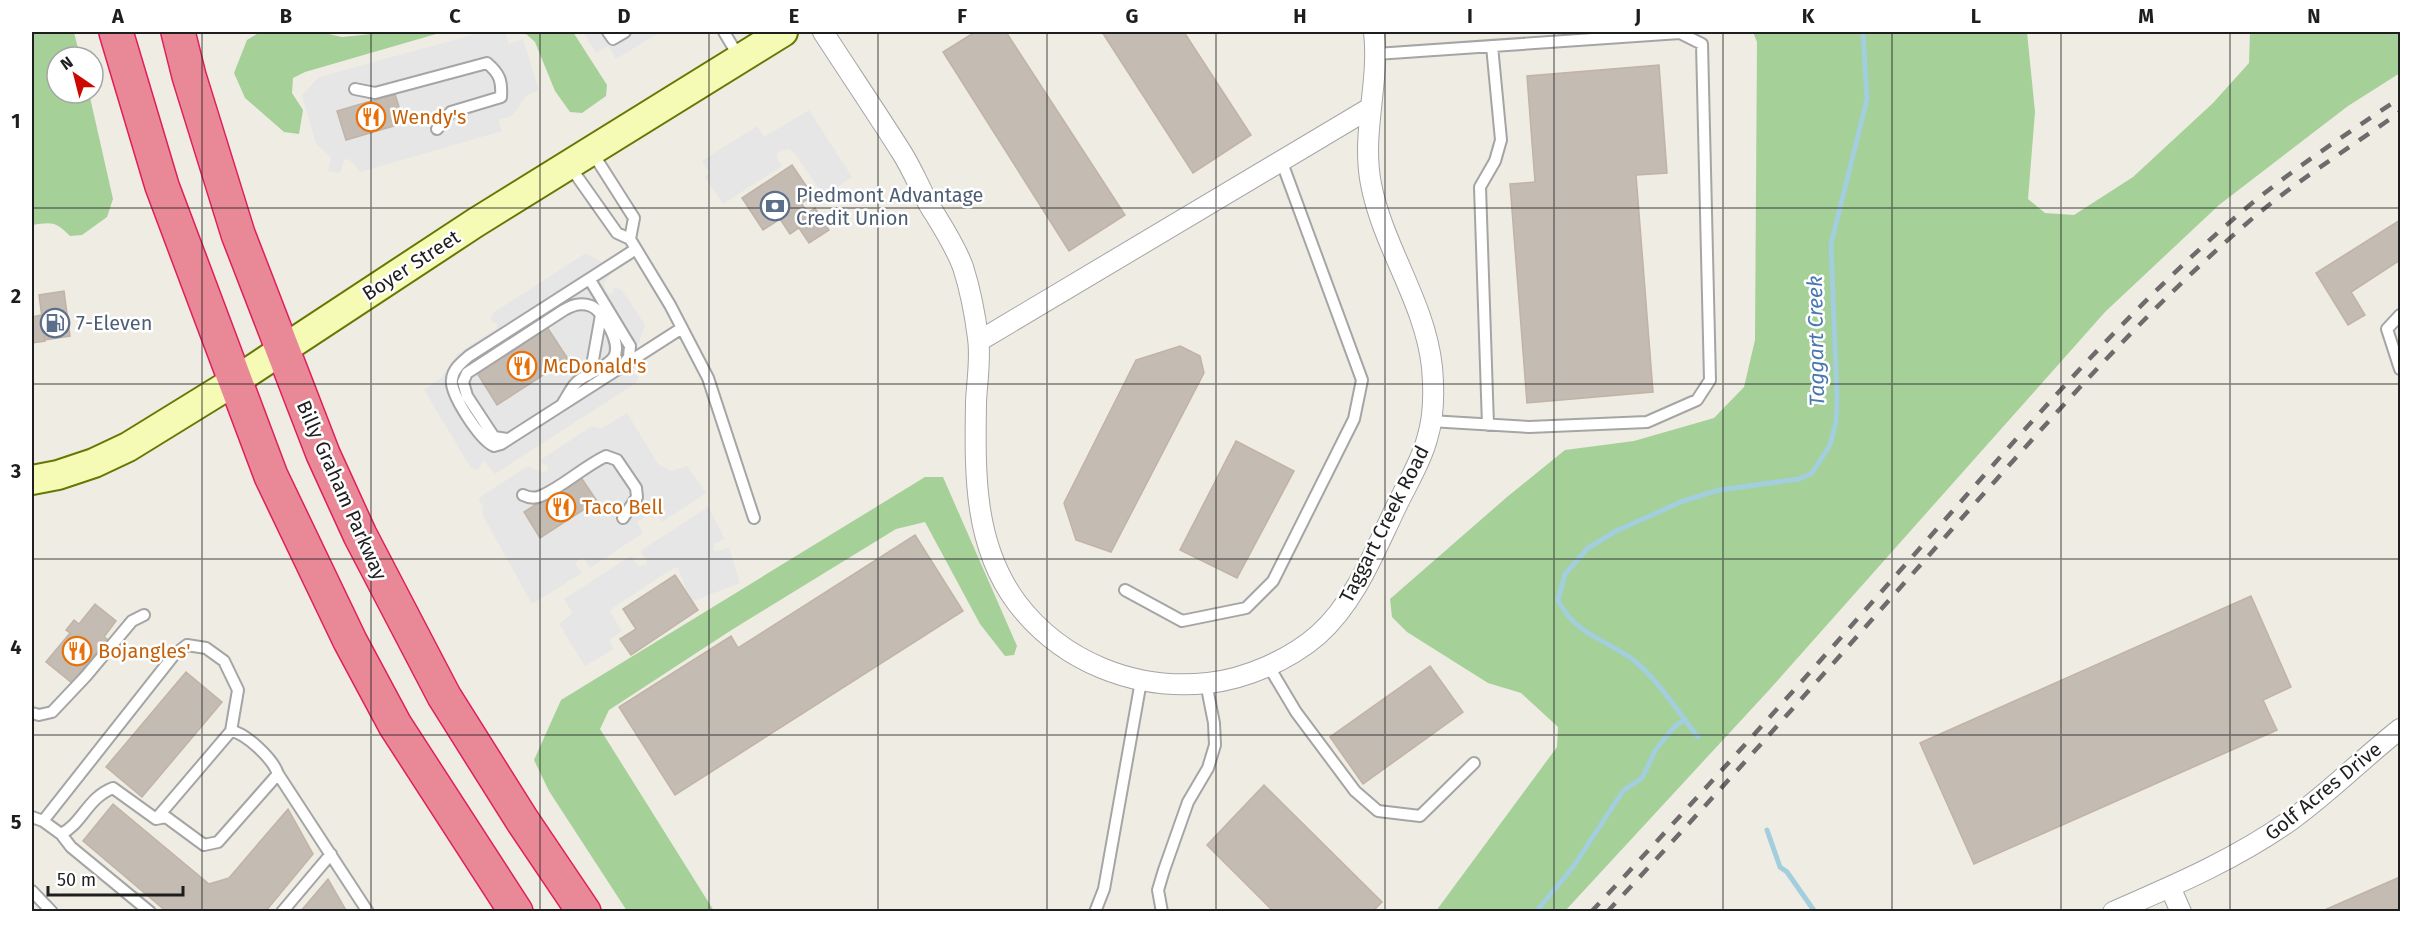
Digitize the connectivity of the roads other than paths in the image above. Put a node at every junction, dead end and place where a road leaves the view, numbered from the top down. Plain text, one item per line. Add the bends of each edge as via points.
1 (116, 32) edge
2 (178, 32) edge
3 (608, 32) edge
4 (625, 32) edge
5 (724, 32) edge
6 (783, 32) edge
7 (822, 32) edge
8 (1374, 32) edge
9 (1492, 46) junction
10 (1376, 54) junction
11 (740, 57) junction
12 (355, 89) dead end
13 (1370, 108) junction
14 (437, 129) dead end
15 (580, 158) junction
16 (1281, 160) junction
17 (630, 239) junction
18 (636, 249) junction
19 (590, 280) junction
20 (601, 315) junction
21 (2400, 315) edge
22 (682, 328) junction
23 (979, 340) junction
24 (282, 349) junction
25 (622, 367) junction
26 (2400, 369) edge
27 (588, 376) junction
28 (235, 381) junction
29 (562, 406) junction
30 (1430, 422) junction
31 (1488, 424) junction
32 (510, 439) junction
33 (32, 480) edge
34 (523, 495) dead end
35 (623, 518) dead end
36 (754, 518) dead end
37 (1125, 590) dead end
38 (144, 615) dead end
39 (1268, 665) junction
40 (1141, 681) junction
41 (1206, 683) junction
42 (32, 713) edge
43 (2400, 729) edge
44 (231, 731) junction
45 (1474, 764) dead end
46 (278, 774) junction
47 (32, 817) edge
48 (156, 819) junction
49 (43, 821) junction
50 (61, 834) junction
51 (331, 854) junction
52 (2170, 887) junction
53 (32, 891) edge
54 (51, 912) edge
55 (150, 912) edge
56 (282, 912) edge
57 (368, 912) edge
58 (516, 912) edge
59 (584, 912) edge
60 (1095, 912) edge
61 (1162, 912) edge
62 (2113, 912) edge
63 (2181, 912) edge

1 - 28 highway via 162,186
2 - 24 highway, Billy Graham Parkway via 238,234
3 - 4 lane via 613,39
5 - 11 lane
6 - 11 main road, Boyer Street
7 - 23 street, Taggart Creek Road via 904,157 962,263
8 - 10 street, Taggart Creek Road
9 - 10 lane
9 - 31 lane via 1502,140 1480,187
9 - 31 lane via 1680,33 1702,44 1710,380 1697,400 1647,422 1529,427
10 - 13 street, Taggart Creek Road
11 - 15 main road, Boyer Street
12 - 14 lane via 375,93 487,63 498,73 501,97 451,112
13 - 16 street
13 - 30 street, Taggart Creek Road via 1371,186 1426,336 1432,368
15 - 17 lane via 617,233
15 - 17 lane via 634,218
15 - 24 main road, Boyer Street
16 - 23 street
16 - 37 lane via 1362,380 1354,419 1273,581 1246,608 1182,621
17 - 18 lane
18 - 19 lane
18 - 22 lane
19 - 25 lane via 630,346
19 - 32 lane via 469,356 452,377 452,389 482,438 494,446
20 - 27 lane
20 - 27 lane via 615,337 617,350 605,365
20 - 32 lane via 593,307 574,305 467,373 464,388 490,433
21 - 26 lane via 2387,329
22 - 25 lane
22 - 36 lane via 708,378
23 - 40 street, Taggart Creek Road via 975,477 982,524 999,574 1037,626 1064,648 1093,665
24 - 28 main road, Boyer Street
24 - 59 highway, Billy Graham Parkway via 323,454 410,635 444,696
25 - 29 lane
27 - 29 lane via 576,383
28 - 33 main road, Boyer Street via 128,447 94,463
28 - 58 highway via 271,476 350,641 395,725
29 - 32 lane
30 - 31 lane
30 - 39 street, Taggart Creek Road via 1427,440 1357,585 1320,633 1303,647
34 - 35 lane via 541,496 606,456 617,460 636,488 637,497
38 - 42 lane via 132,621 51,712
39 - 41 street, Taggart Creek Road via 1245,675
39 - 45 lane via 1296,712 1355,791 1378,811 1420,816
40 - 41 street, Taggart Creek Road via 1182,686
40 - 60 lane via 1104,889
41 - 61 lane via 1215,745 1208,768 1188,802 1164,870 1158,890
43 - 52 street, Golf Acres Drive via 2284,824
44 - 46 lane via 239,732 274,763
44 - 48 lane
44 - 49 lane via 238,690 224,661 206,648 187,645 174,655
46 - 48 lane via 218,842 204,845 166,817
46 - 51 lane
47 - 49 lane
48 - 50 lane via 113,788 100,793 69,830
49 - 50 lane
50 - 55 lane via 71,847
51 - 56 lane
51 - 57 lane
52 - 62 street, Golf Acres Drive
52 - 63 street
53 - 54 lane

